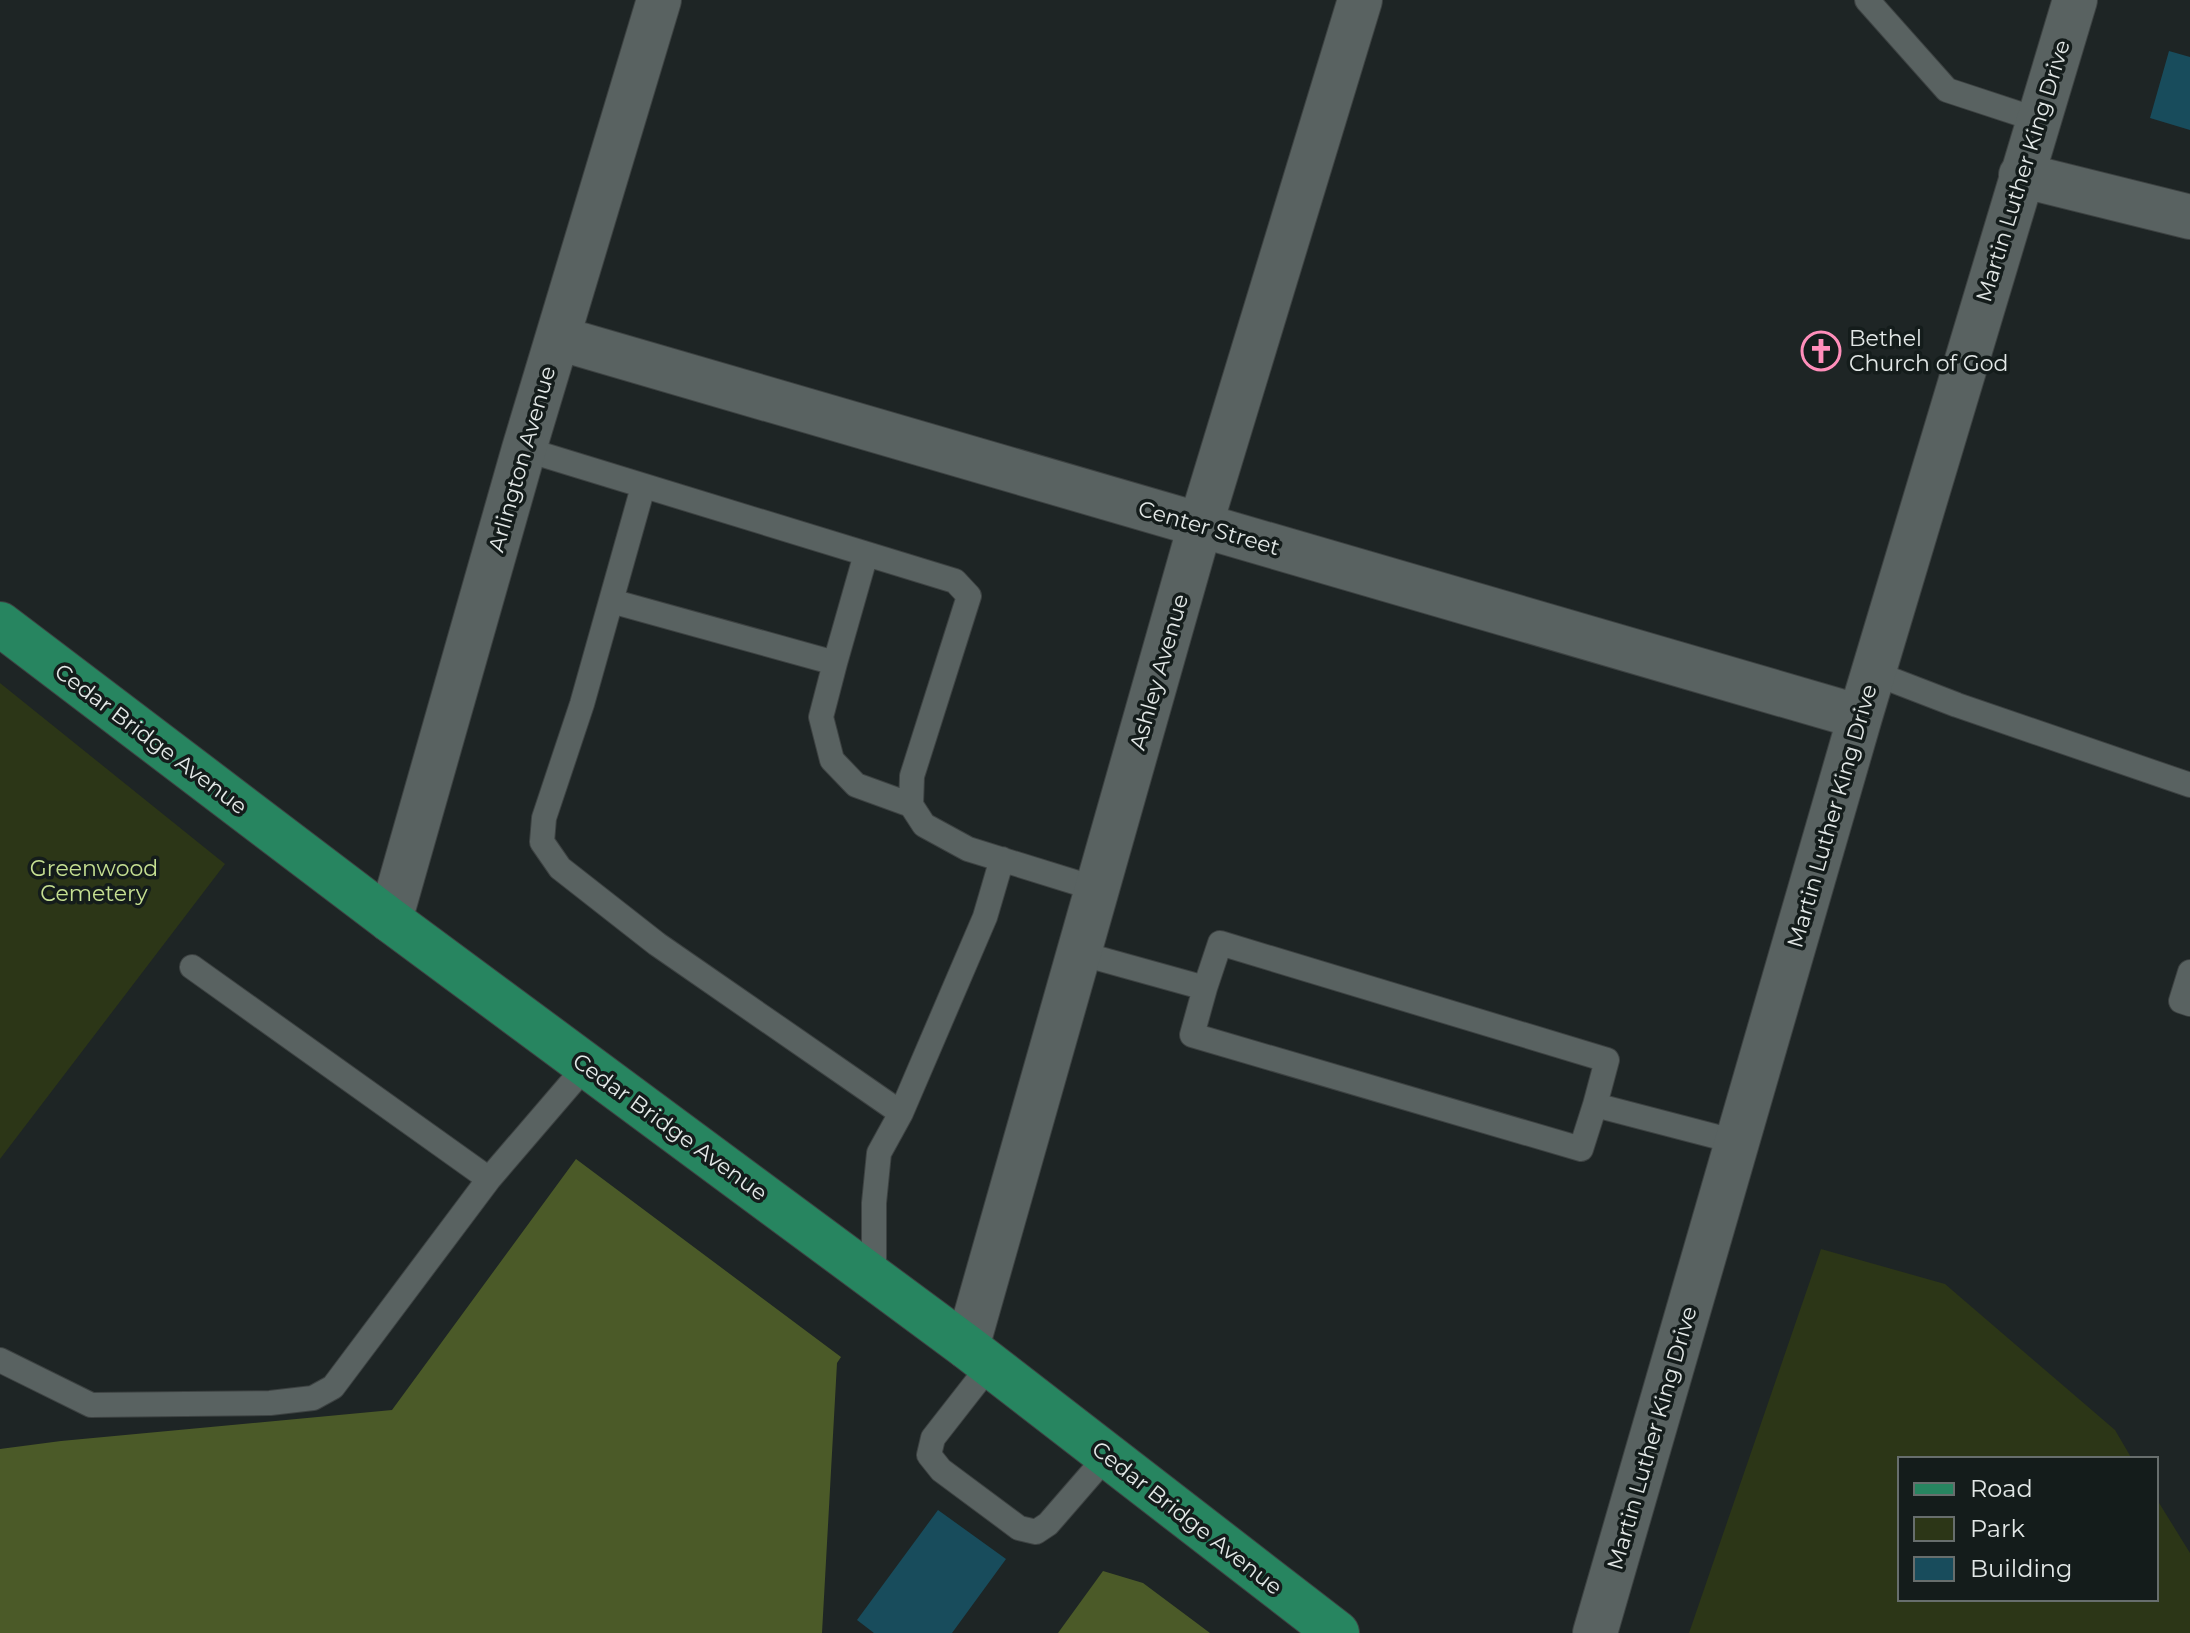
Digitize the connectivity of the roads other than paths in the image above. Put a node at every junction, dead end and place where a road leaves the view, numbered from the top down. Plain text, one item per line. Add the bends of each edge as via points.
1 (659, 0) edge
2 (1360, 0) edge
3 (1867, 0) edge
4 (2075, 0) edge
5 (2038, 120) junction
6 (2021, 175) junction
7 (2190, 217) edge
8 (558, 338) junction
9 (524, 449) junction
10 (643, 487) junction
11 (1200, 526) junction
12 (866, 554) junction
13 (611, 601) junction
14 (0, 624) edge
15 (835, 663) junction
16 (1874, 673) junction
17 (1860, 717) junction
18 (2190, 785) edge
19 (911, 805) junction
20 (1002, 859) junction
21 (1097, 889) junction
22 (390, 920) junction
23 (1079, 953) junction
24 (192, 967) dead end
25 (2190, 972) edge
26 (1205, 988) junction
27 (2190, 1004) edge
28 (586, 1066) junction
29 (1595, 1105) junction
30 (901, 1113) junction
31 (1737, 1142) junction
32 (489, 1179) junction
33 (874, 1278) junction
34 (978, 1356) junction
35 (0, 1360) edge
36 (1107, 1456) junction
37 (1337, 1633) edge
38 (1595, 1633) edge

1 - 8 street, Arlington Avenue
2 - 11 street, Ashley Avenue
3 - 5 lane via 1947,90
4 - 5 street, Martin Luther King Drive
5 - 6 street, Martin Luther King Drive
6 - 7 street
6 - 16 street, Martin Luther King Drive
8 - 9 street, Arlington Avenue
8 - 11 street, Center Street
9 - 10 lane
9 - 22 street, Arlington Avenue
10 - 12 lane
10 - 13 lane
11 - 17 street, Center Street
11 - 21 street, Ashley Avenue
12 - 15 lane
12 - 19 lane via 955,581 969,596 912,776
13 - 15 lane
13 - 30 lane via 544,818 542,842 560,868 657,944
14 - 22 main road, Cedar Bridge Avenue
15 - 19 lane via 821,717 832,760 856,785
16 - 17 street, Martin Luther King Drive
16 - 18 lane
17 - 31 street, Martin Luther King Drive
19 - 20 lane via 924,825 968,849
20 - 21 lane
20 - 30 lane via 985,917
21 - 23 street, Ashley Avenue
22 - 28 main road, Cedar Bridge Avenue
23 - 26 lane
23 - 34 street, Ashley Avenue
24 - 32 lane
25 - 27 lane via 2181,1001
26 - 29 lane via 1220,943 1607,1060
26 - 29 lane via 1192,1035 1581,1149
28 - 32 lane
28 - 33 main road, Cedar Bridge Avenue
29 - 31 lane
30 - 33 lane via 879,1153
31 - 38 street, Martin Luther King Drive
32 - 35 lane via 333,1387 313,1398 91,1405
33 - 34 main road, Cedar Bridge Avenue
34 - 36 main road, Cedar Bridge Avenue
34 - 36 lane via 933,1438 929,1455 941,1470 1019,1528 1036,1532
36 - 37 main road, Cedar Bridge Avenue

